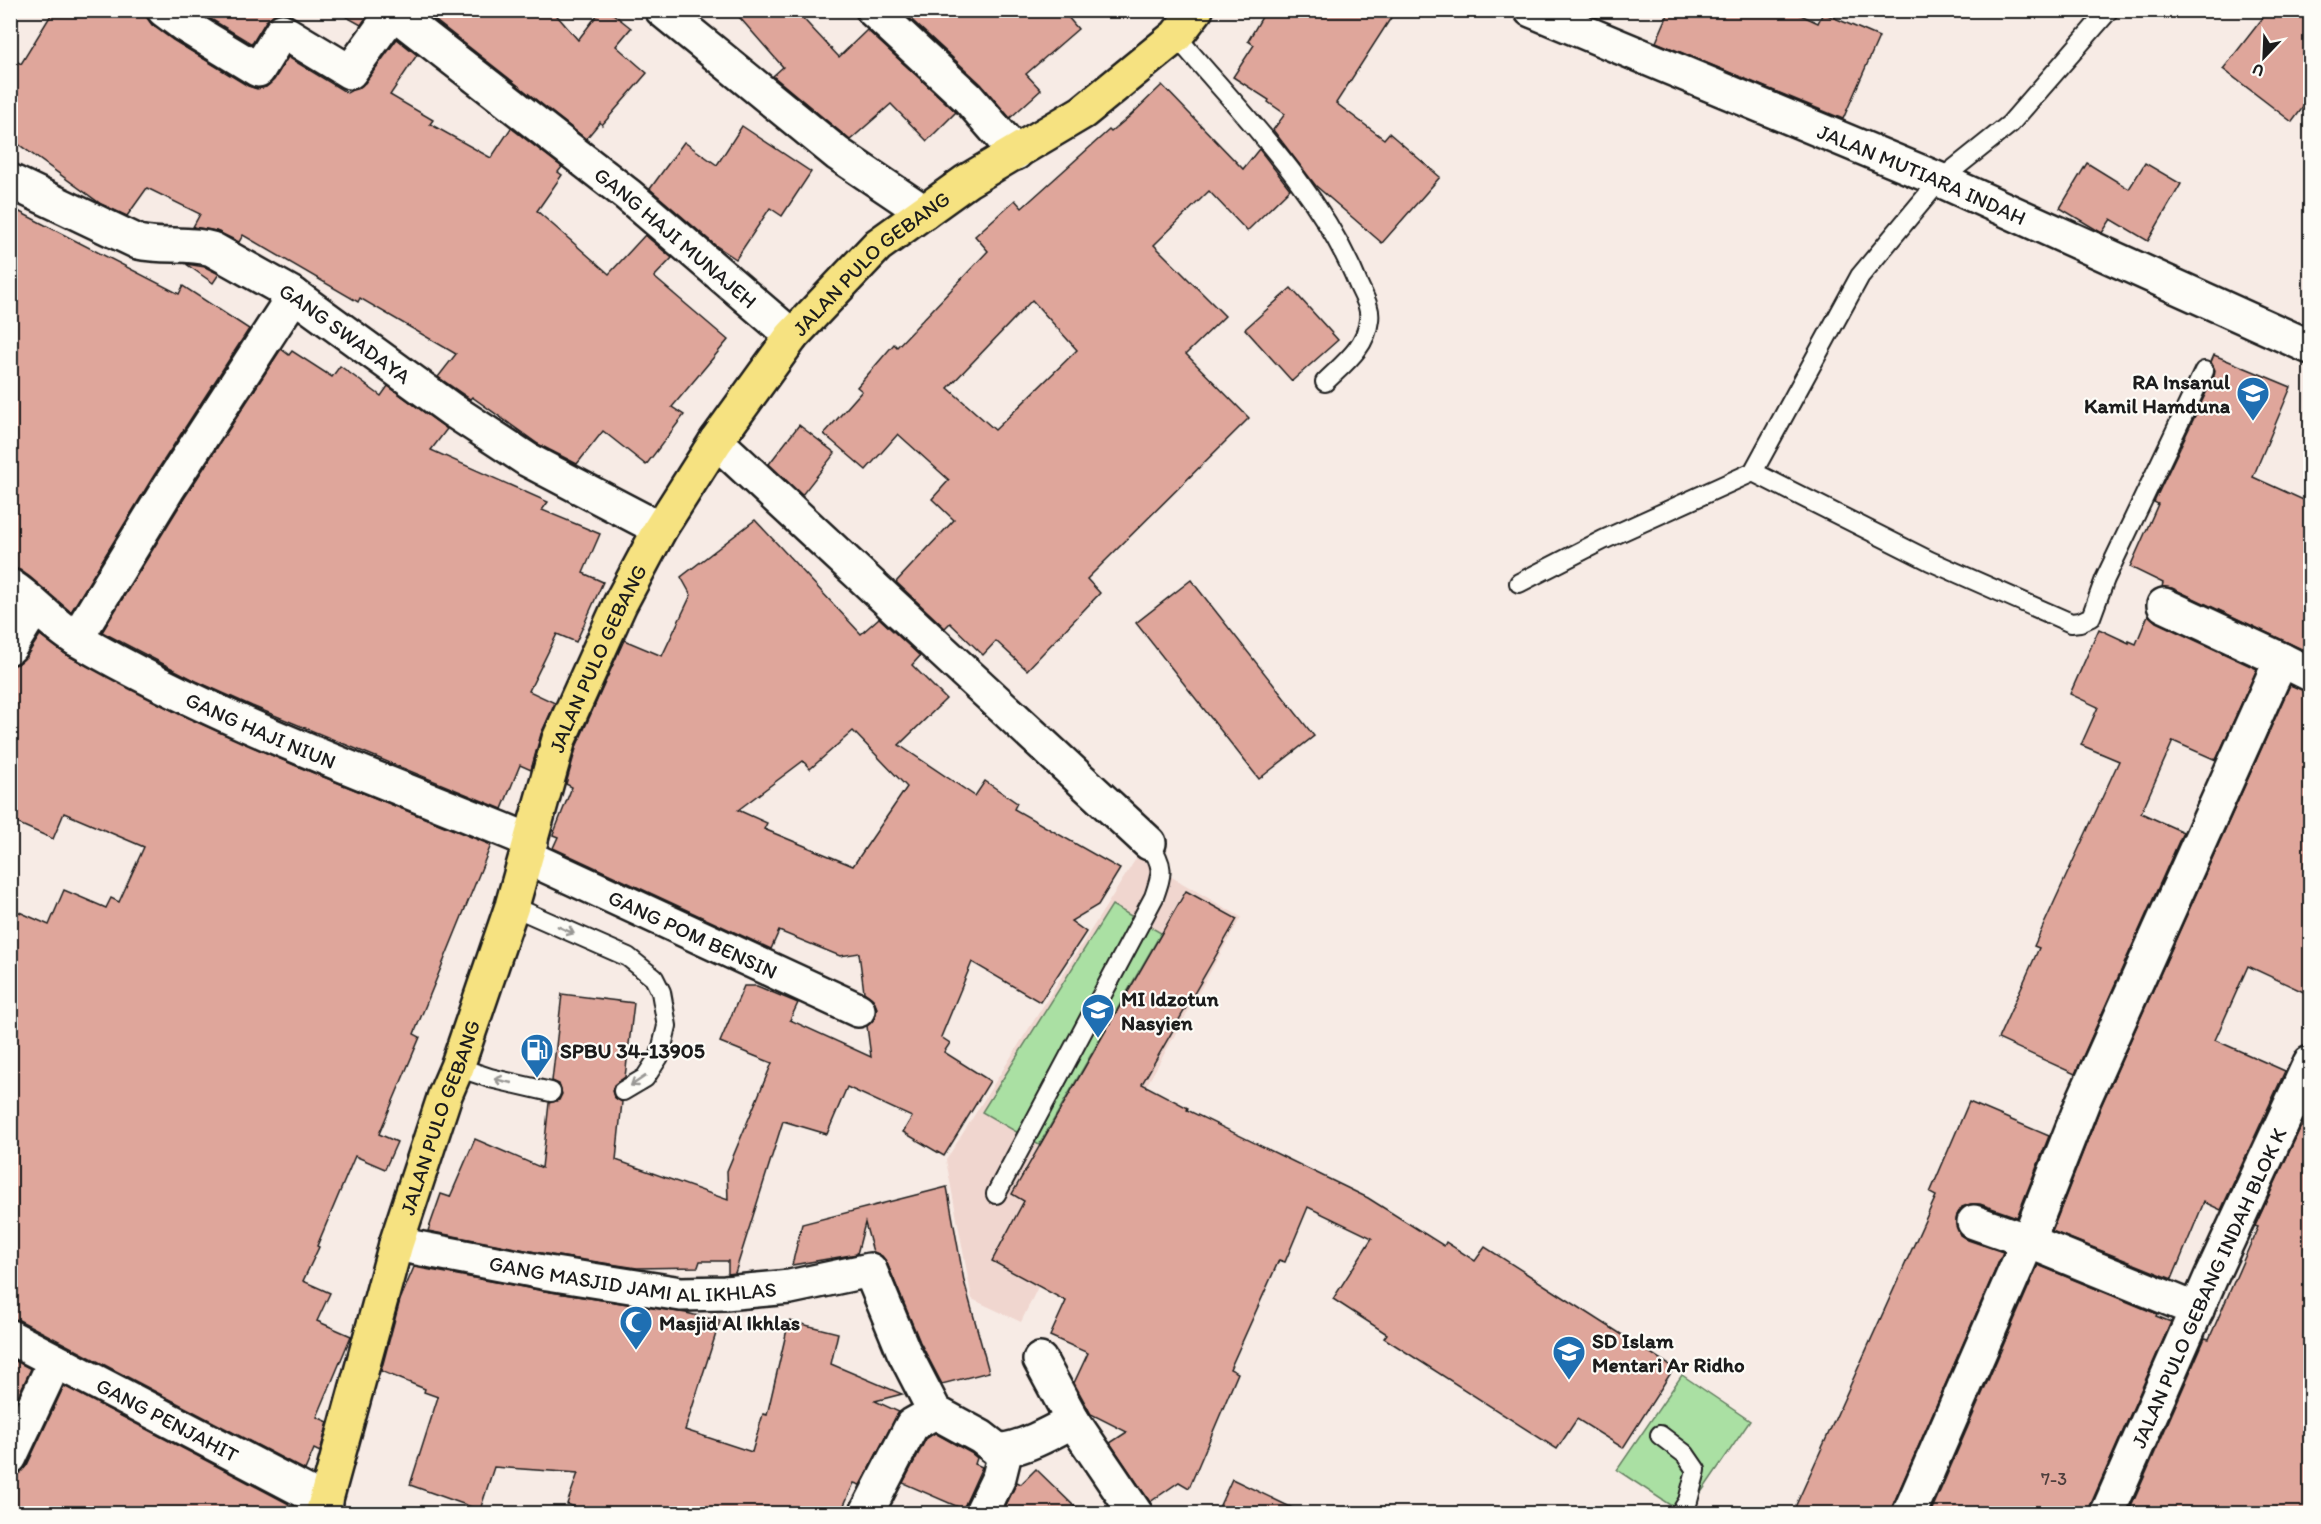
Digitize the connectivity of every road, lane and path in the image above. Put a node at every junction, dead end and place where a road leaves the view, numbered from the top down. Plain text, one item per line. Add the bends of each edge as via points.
1 (662, 10) edge
2 (873, 10) edge
3 (1196, 10) edge
4 (2109, 10) edge
5 (393, 11) edge
6 (1551, 14) edge
7 (179, 15) edge
8 (1176, 36) junction
9 (1016, 153) junction
10 (1940, 180) junction
11 (10, 181) edge
12 (924, 212) junction
13 (294, 295) junction
14 (792, 336) junction
15 (2310, 347) edge
16 (2204, 371) dead end
17 (1325, 382) dead end
18 (716, 441) junction
19 (1753, 472) junction
20 (660, 529) junction
21 (1519, 583) dead end
22 (10, 586) edge
23 (2164, 605) dead end
24 (35, 607) junction
25 (76, 639) junction
26 (10, 647) edge
27 (2296, 667) edge
28 (1149, 843) joint
29 (529, 849) junction
30 (512, 906) junction
31 (858, 1010) dead end
32 (2310, 1063) edge
33 (457, 1067) junction
34 (623, 1091) dead end
35 (551, 1092) dead end
36 (996, 1194) dead end
37 (1974, 1222) dead end
38 (2028, 1241) junction
39 (396, 1244) junction
40 (2198, 1310) junction
41 (10, 1337) edge
42 (1040, 1360) dead end
43 (55, 1361) junction
44 (936, 1412) junction
45 (1073, 1421) junction
46 (1660, 1436) dead end
47 (999, 1451) junction
48 (10, 1457) edge
49 (324, 1508) edge
50 (866, 1514) edge
51 (981, 1514) edge
52 (1136, 1514) edge
53 (1680, 1514) edge
54 (1909, 1514) edge
55 (2107, 1514) edge

1 - 12 street via 838,154
2 - 9 street via 968,98
3 - 8 main road, JALAN PULO GEBANG
4 - 10 lane via 2010,124
5 - 7 street via 350,72 282,31 258,70
5 - 14 street, GANG HAJI MUNAJEH via 628,195
6 - 10 street, JALAN MUTIARA INDAH
8 - 9 main road, JALAN PULO GEBANG via 1083,112
8 - 17 lane via 1295,176 1348,256 1370,312 1369,323 1356,352
9 - 12 main road, JALAN PULO GEBANG
10 - 15 street, JALAN MUTIARA INDAH
10 - 19 lane via 1860,276
11 - 13 street, GANG SWADAYA via 138,242 213,249
12 - 14 main road, JALAN PULO GEBANG via 878,245
13 - 20 street, GANG SWADAYA via 528,460
13 - 25 street
14 - 18 main road, JALAN PULO GEBANG
16 - 19 lane via 2105,579 2091,617 2080,622 2071,623 1930,561
18 - 20 main road, JALAN PULO GEBANG
18 - 28 street
19 - 21 lane
20 - 29 main road, JALAN PULO GEBANG via 615,614 559,739
22 - 24 street, GANG HAJI NIUN
23 - 27 street
24 - 25 street, GANG HAJI NIUN
24 - 26 street
25 - 29 street, GANG HAJI NIUN via 223,715
27 - 38 street via 2204,829 2084,1099
28 - 36 lane via 1161,862 1162,875 1154,897
29 - 30 main road, JALAN PULO GEBANG
29 - 31 street, GANG POM BENSIN
30 - 33 main road, JALAN PULO GEBANG
30 -> 34 lane via 628,957 654,978 668,1026 660,1055 645,1078
32 - 40 street, JALAN PULO GEBANG INDAH BLOK K
35 -> 33 lane
33 - 39 main road, JALAN PULO GEBANG
37 - 38 street
38 - 40 street
38 - 54 street
39 - 44 street, GANG MASJID JAMI AL IKHLAS via 681,1294 790,1287 870,1270 903,1350
39 - 49 main road, JALAN PULO GEBANG
40 - 55 street, JALAN PULO GEBANG INDAH BLOK K
41 - 43 street, GANG PENJAHIT
42 - 45 street
43 - 48 street
43 - 49 street, GANG PENJAHIT
44 - 47 street
44 - 50 street via 912,1425
45 - 47 street via 1041,1439
45 - 52 street
46 - 53 lane via 1686,1454 1696,1470 1688,1501
47 - 51 street via 1003,1461 999,1477

